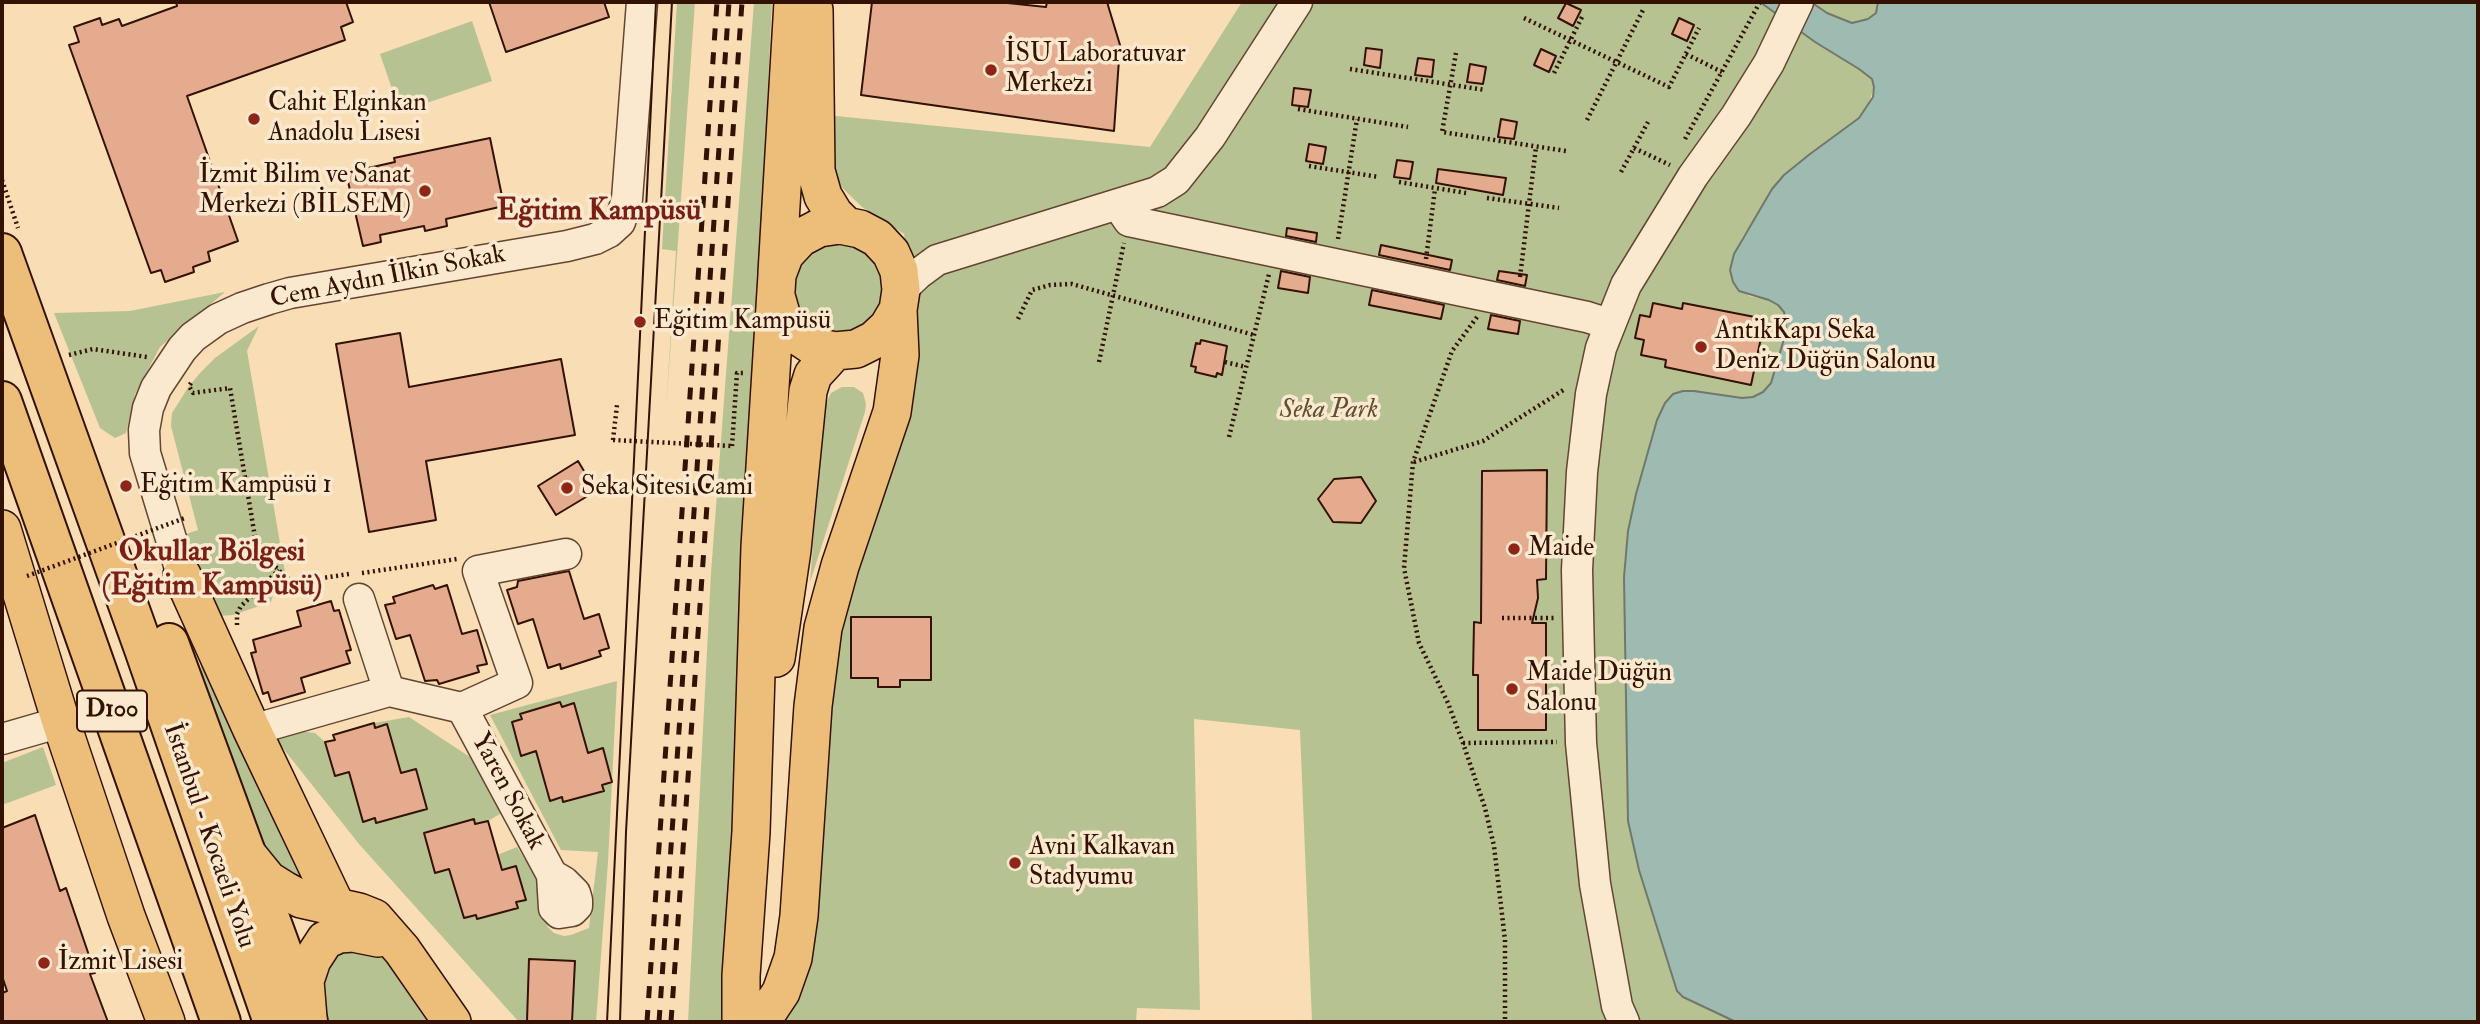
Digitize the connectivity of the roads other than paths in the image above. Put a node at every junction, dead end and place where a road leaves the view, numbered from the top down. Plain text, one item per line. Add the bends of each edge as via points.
1 (642, 2) edge
2 (793, 2) edge
3 (814, 2) edge
4 (1297, 2) edge
5 (1798, 2) edge
6 (1124, 213) junction
7 (846, 226) junction
8 (887, 249) junction
9 (2, 253) edge
10 (937, 260) junction
11 (776, 285) junction
12 (900, 300) junction
13 (1609, 324) junction
14 (31, 336) junction
15 (842, 351) junction
16 (2, 401) edge
17 (892, 412) junction
18 (2, 529) edge
19 (566, 554) dead end
20 (182, 575) junction
21 (359, 599) dead end
22 (389, 691) junction
23 (462, 708) junction
24 (61, 722) junction
25 (200, 728) junction
26 (252, 730) junction
27 (2, 739) edge
28 (751, 832) junction
29 (246, 853) junction
30 (552, 875) dead end
31 (337, 908) junction
32 (363, 935) junction
33 (402, 950) junction
34 (166, 1022) edge
35 (221, 1022) edge
36 (273, 1022) edge
37 (309, 1022) edge
38 (452, 1022) edge
39 (741, 1022) edge
40 (761, 1022) edge
41 (1624, 1022) edge

1 - 20 street, Cem Aydın İlkin Sokak via 625,211 609,232 595,239 290,293 242,308 193,337 156,388 144,430 145,453
2 - 11 main road
3 - 7 main road via 816,171 823,195
4 - 6 street via 1191,164 1176,180
5 - 13 street via 1769,63 1651,244
6 - 10 street
6 - 13 street via 1274,253
7 - 8 main road via 877,238
7 - 11 main road via 819,228 800,238 785,254
8 - 10 street
8 - 12 main road via 899,271
9 - 14 highway, İstanbul - Kocaeli Yolu / D100
10 - 12 street via 918,274
11 - 15 main road via 782,317 795,334 813,346
11 - 28 main road via 760,547
12 - 15 main road via 888,327 874,341
12 - 17 main road via 900,355
13 - 41 street via 1588,418 1579,512 1577,617 1581,743 1595,884 1617,1006
14 - 25 highway via 99,452
14 - 36 highway, İstanbul - Kocaeli Yolu / D100
15 - 17 main road via 867,360 879,372
15 - 28 main road via 813,375 808,391 792,550
16 - 35 highway, D100
17 - 40 main road via 822,628 794,949 781,992
18 - 24 main road
19 - 23 street, Yaren Sokak via 478,571 517,683
20 - 25 main road
20 - 26 main road
21 - 22 street
22 - 23 street, Yaren Sokak
22 - 26 street, Yaren Sokak
23 - 30 street, Yaren Sokak
24 - 27 street
24 - 34 main road
25 - 29 highway
26 - 31 main road
28 - 39 main road
29 - 31 main road via 268,880 284,890
29 - 37 highway
31 - 32 main road
31 - 33 main road via 374,918
32 - 33 main road via 386,940
32 - 37 main road via 339,934 325,940 312,960 304,981
33 - 38 main road

